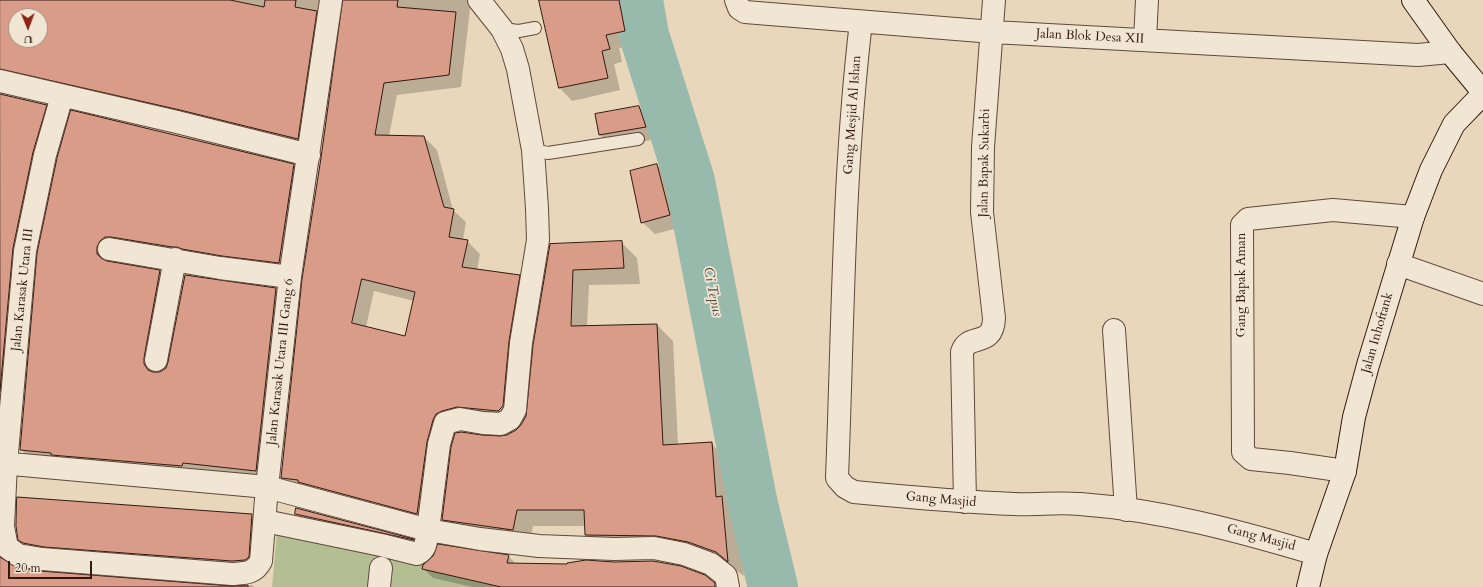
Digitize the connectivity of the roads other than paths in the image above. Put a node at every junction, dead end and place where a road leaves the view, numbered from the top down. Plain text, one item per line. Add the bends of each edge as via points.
1 (331, 0) edge
2 (479, 0) edge
3 (736, 0) edge
4 (994, 0) edge
5 (1147, 0) edge
6 (1413, 0) edge
7 (861, 22) junction
8 (535, 28) dead end
9 (502, 29) junction
10 (992, 32) junction
11 (1145, 40) junction
12 (1450, 52) junction
13 (0, 82) edge
14 (1483, 93) edge
15 (62, 96) junction
16 (638, 139) dead end
17 (533, 150) junction
18 (309, 155) junction
19 (847, 207) joint
20 (1413, 217) junction
21 (109, 249) dead end
22 (175, 259) junction
23 (1398, 264) junction
24 (290, 277) junction
25 (1483, 294) edge
26 (1114, 330) dead end
27 (156, 360) dead end
28 (3, 463) edge
29 (1345, 471) junction
30 (267, 487) junction
31 (965, 502) junction
32 (1126, 510) junction
33 (265, 521) junction
34 (428, 530) junction
35 (1316, 554) junction
36 (257, 568) joint
37 (728, 587) edge
38 (1309, 587) edge

1 - 18 street, Jalan Karasak Utara III Gang 6
2 - 9 street
3 - 7 street, Jalan Blok Desa XII via 739,8 745,12
4 - 10 street, Jalan Bapak Sukarbi
5 - 11 street
6 - 12 street, Jalan Inhoftank
7 - 10 street, Jalan Blok Desa XII
7 - 19 street, Gang Mesjid Al Ishan via 853,86
8 - 9 lane via 519,31
9 - 17 street via 518,69
10 - 11 street, Jalan Blok Desa XII
10 - 31 street, Jalan Bapak Sukarbi via 983,147 982,212 994,318 993,331 966,344 962,352
11 - 12 street, Jalan Blok Desa XII via 1418,55
12 - 14 street, Jalan Inhoftank
13 - 15 street
14 - 20 street, Jalan Inhoftank via 1454,124 1431,170
15 - 18 street
15 - 28 street, Jalan Karasak Utara III via 45,155 25,252
16 - 17 lane via 548,153
17 - 34 street via 538,240 521,343 515,410 510,419 501,424 460,420 445,422 439,444
18 - 24 street, Jalan Karasak Utara III Gang 6
19 - 31 street, Gang Masjid via 838,478 845,487 854,492
20 - 23 street, Jalan Inhoftank
20 - 29 street, Gang Bapak Aman via 1333,210 1248,219 1242,225 1243,452 1251,459
21 - 22 street
22 - 24 street
22 - 27 street
23 - 25 street
23 - 29 street, Jalan Inhoftank via 1356,410
24 - 30 street, Jalan Karasak Utara III Gang 6
26 - 32 street
28 - 30 street
28 - 36 street, Jalan Karasak Utara III via 4,527 7,547 18,555 232,574 248,573
29 - 35 street, Jalan Inhoftank
30 - 33 street, Jalan Karasak Utara III Gang 6
30 - 34 street
31 - 32 street, Gang Masjid via 1030,505 1079,503
32 - 35 street, Gang Masjid via 1169,515 1249,533
33 - 34 street via 417,554 422,552 425,546
33 - 36 street, Jalan Karasak Utara III Gang 6 via 261,561
34 - 37 street via 539,546 654,548 684,554 711,564 726,576
35 - 38 street, Jalan Inhoftank

